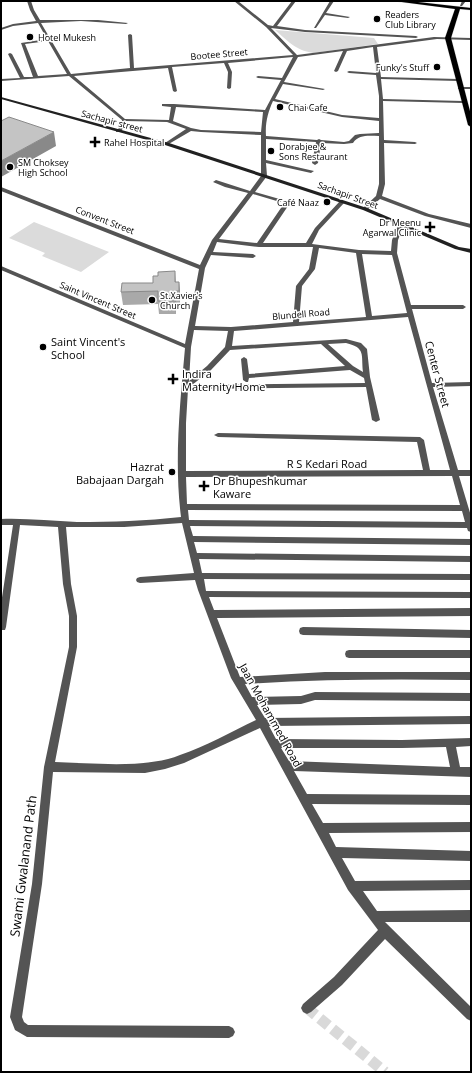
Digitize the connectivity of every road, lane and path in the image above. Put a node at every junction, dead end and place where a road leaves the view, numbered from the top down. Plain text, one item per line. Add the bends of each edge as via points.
1 (29, 1) edge
2 (36, 1) edge
3 (236, 1) edge
4 (294, 1) edge
5 (332, 1) edge
6 (396, 1) edge
7 (422, 1) edge
8 (461, 5) edge
9 (471, 6) edge
10 (471, 10) edge
11 (324, 14) junction
12 (348, 17) dead end
13 (38, 22) junction
14 (126, 23) dead end
15 (267, 26) junction
16 (274, 27) junction
17 (315, 27) dead end
18 (1, 29) edge
19 (130, 35) dead end
20 (438, 38) junction
21 (448, 38) junction
22 (471, 39) edge
23 (48, 40) junction
24 (375, 47) junction
25 (345, 51) junction
26 (10, 54) dead end
27 (296, 56) junction
28 (225, 62) junction
29 (170, 66) junction
30 (132, 69) junction
31 (336, 71) dead end
32 (349, 72) dead end
33 (1, 75) edge
34 (70, 75) junction
35 (378, 76) junction
36 (258, 77) dead end
37 (36, 78) junction
38 (23, 79) junction
39 (3, 80) edge
40 (458, 80) junction
41 (283, 81) junction
42 (229, 88) dead end
43 (460, 88) junction
44 (471, 88) edge
45 (323, 89) dead end
46 (175, 91) dead end
47 (1, 98) edge
48 (273, 100) junction
49 (381, 100) junction
50 (164, 105) dead end
51 (174, 105) junction
52 (466, 105) edge
53 (266, 111) junction
54 (124, 120) junction
55 (381, 120) junction
56 (172, 122) junction
57 (471, 125) edge
58 (190, 129) junction
59 (118, 131) junction
60 (263, 135) junction
61 (382, 135) junction
62 (319, 140) junction
63 (382, 141) junction
64 (415, 143) dead end
65 (167, 144) junction
66 (263, 161) junction
67 (315, 163) dead end
68 (311, 171) dead end
69 (264, 176) junction
70 (216, 182) dead end
71 (1, 189) edge
72 (252, 192) junction
73 (379, 197) junction
74 (280, 200) dead end
75 (342, 202) junction
76 (286, 206) dead end
77 (365, 209) junction
78 (401, 225) junction
79 (471, 226) edge
80 (215, 240) junction
81 (259, 245) junction
82 (308, 245) junction
83 (316, 246) junction
84 (471, 251) edge
85 (359, 252) junction
86 (209, 253) junction
87 (394, 253) junction
88 (253, 256) dead end
89 (1, 268) edge
90 (202, 268) junction
91 (409, 307) junction
92 (463, 307) dead end
93 (411, 315) junction
94 (369, 318) junction
95 (296, 324) junction
96 (192, 328) junction
97 (230, 329) junction
98 (323, 343) junction
99 (188, 347) junction
100 (228, 348) junction
101 (244, 359) dead end
102 (351, 368) junction
103 (245, 376) junction
104 (367, 377) junction
105 (471, 384) edge
106 (368, 385) junction
107 (430, 385) junction
108 (185, 387) junction
109 (247, 387) junction
110 (376, 420) dead end
111 (218, 435) dead end
112 (427, 473) junction
113 (455, 473) junction
114 (471, 473) edge
115 (183, 474) junction
116 (183, 508) junction
117 (465, 508) junction
118 (17, 521) junction
119 (1, 522) edge
120 (186, 522) junction
121 (62, 524) junction
122 (470, 527) edge
123 (190, 539) junction
124 (471, 542) edge
125 (194, 556) junction
126 (471, 559) edge
127 (199, 576) junction
128 (471, 577) edge
129 (140, 580) dead end
130 (204, 594) junction
131 (471, 595) edge
132 (471, 612) edge
133 (212, 614) junction
134 (2, 627) edge
135 (304, 631) dead end
136 (471, 634) edge
137 (349, 654) dead end
138 (471, 654) edge
139 (471, 676) edge
140 (238, 681) junction
141 (471, 697) edge
142 (250, 701) junction
143 (471, 720) edge
144 (262, 722) junction
145 (471, 742) edge
146 (450, 743) junction
147 (274, 744) junction
148 (286, 766) junction
149 (49, 768) junction
150 (456, 771) junction
151 (471, 772) edge
152 (305, 799) junction
153 (471, 800) edge
154 (471, 827) edge
155 (320, 828) junction
156 (333, 852) junction
157 (471, 856) edge
158 (471, 885) edge
159 (352, 886) junction
160 (471, 916) edge
161 (375, 917) junction
162 (385, 931) junction
163 (311, 1006) dead end
164 (471, 1015) edge
165 (229, 1032) dead end

1 - 2 street
1 - 13 street
3 - 15 street
4 - 16 street
5 - 11 street
6 - 8 main road
7 - 8 main road
8 - 9 main road
8 - 10 main road
8 - 21 main road
11 - 12 street
11 - 17 street
13 - 14 street
13 - 18 street
13 - 23 street
15 - 16 street
15 - 27 street
16 - 20 street
19 - 30 street
20 - 21 street
20 - 24 street, Bootee Street
21 - 22 street
21 - 40 main road
23 - 34 street
23 - 37 street via 23,43
24 - 25 street, Bootee Street
24 - 35 street
25 - 27 street, Bootee Street
25 - 31 street
26 - 38 street
27 - 28 street, Bootee Street
27 - 41 street
28 - 29 street, Bootee Street
28 - 42 street via 230,72
29 - 30 street, Bootee Street
29 - 46 street
30 - 34 street, Bootee Street
32 - 35 street
33 - 39 street
34 - 37 street, Bootee Street
34 - 54 street
35 - 40 street
35 - 49 street
36 - 41 street
37 - 38 street, Bootee Street
38 - 39 street, Bootee Street
40 - 43 main road
41 - 45 street
41 - 48 street
43 - 44 street
43 - 52 main road
47 - 59 street, Sachapir street
48 - 53 street
48 - 55 street via 342,116
49 - 52 street
49 - 55 street
50 - 51 street
51 - 53 street
51 - 56 street
52 - 57 main road
53 - 60 street
54 - 56 street
54 - 59 street
55 - 61 street
56 - 58 street
58 - 60 street
58 - 65 street
59 - 65 street, Sachapir street
60 - 62 street
60 - 66 street
61 - 62 street via 357,135 351,142 344,143
61 - 63 street
62 - 67 street
63 - 64 street
63 - 73 street via 382,191
65 - 69 street, Sachapir street
66 - 68 street
66 - 69 street
69 - 72 street, Jaan Mohammed Road
69 - 75 street, Sachapir Street
70 - 72 street
71 - 90 street, Convent Street
72 - 74 street
72 - 80 street, Jaan Mohammed Road
73 - 77 street
73 - 79 street via 427,215
75 - 77 street, Sachapir Street
75 - 82 street, Sachapir Street via 317,229
76 - 81 street
77 - 78 street, Sachapir Street
78 - 84 street, Sachapir Street via 457,248
78 - 87 street, Center Street via 395,240
80 - 81 street
80 - 86 street, Jaan Mohammed Road
81 - 82 street
82 - 83 street
83 - 85 street
83 - 95 street via 313,268 301,280 299,286
85 - 87 street
85 - 94 street
86 - 88 street
86 - 90 street, Jaan Mohammed Road
87 - 91 street, Center Street
89 - 99 street, Saint Vincent Street
90 - 96 street, Jaan Mohammed Road
91 - 92 street
91 - 93 street, Center Street
93 - 94 street, Blundell Road
93 - 107 street, Center Street
94 - 95 street, Blundell Road
95 - 97 street, Blundell Road
96 - 97 street, Blundell Road
96 - 99 street, Jaan Mohammed Road
97 - 100 street
98 - 100 street
98 - 102 street
98 - 104 street via 359,344 365,353
99 - 108 street, Jaan Mohammed Road
100 - 108 street via 209,368
101 - 103 street
102 - 103 street
102 - 104 street
103 - 109 street
104 - 106 street
105 - 107 street
106 - 109 street
106 - 110 street
107 - 113 street, Center Street
108 - 109 street
108 - 115 street, Jaan Mohammed Road via 182,423
111 - 112 street via 420,440
112 - 113 street, R S Kedari Road
112 - 115 street, R S Kedari Road
113 - 114 street, R S Kedari Road
113 - 117 street, Center Street
115 - 116 street, Jaan Mohammed Road
116 - 117 street
116 - 120 street, Jaan Mohammed Road
117 - 122 street, Center Street
118 - 119 street
118 - 121 street
118 - 134 street
120 - 121 street via 133,525
120 - 122 street
120 - 123 street, Jaan Mohammed Road
121 - 149 street, Swami Gwalanand Path via 73,616 73,646
123 - 124 street
123 - 125 street, Jaan Mohammed Road
125 - 126 street
125 - 127 street, Jaan Mohammed Road
127 - 128 street
127 - 129 street
127 - 130 street, Jaan Mohammed Road
130 - 131 street
130 - 133 street, Jaan Mohammed Road
132 - 133 street
133 - 140 street, Jaan Mohammed Road
135 - 136 street
137 - 138 street
139 - 140 street via 347,675
140 - 142 street, Jaan Mohammed Road
141 - 142 street via 315,696 301,700
142 - 144 street, Jaan Mohammed Road
143 - 144 street
144 - 147 street, Jaan Mohammed Road
144 - 149 street via 181,760 145,768
145 - 146 street
146 - 147 street
146 - 150 street
147 - 148 street, Jaan Mohammed Road
148 - 150 street
148 - 152 street, Jaan Mohammed Road
149 - 165 street, Swami Gwalanand Path via 37,884 16,1017 19,1026 27,1032
150 - 151 street
152 - 153 street
152 - 155 street, Jaan Mohammed Road
154 - 155 street
155 - 156 street, Jaan Mohammed Road
156 - 157 street
156 - 159 street, Jaan Mohammed Road
158 - 159 street
159 - 161 street, Jaan Mohammed Road
160 - 161 street
161 - 162 street, Jaan Mohammed Road
162 - 163 street
162 - 164 street, Jaan Mohammed Road

